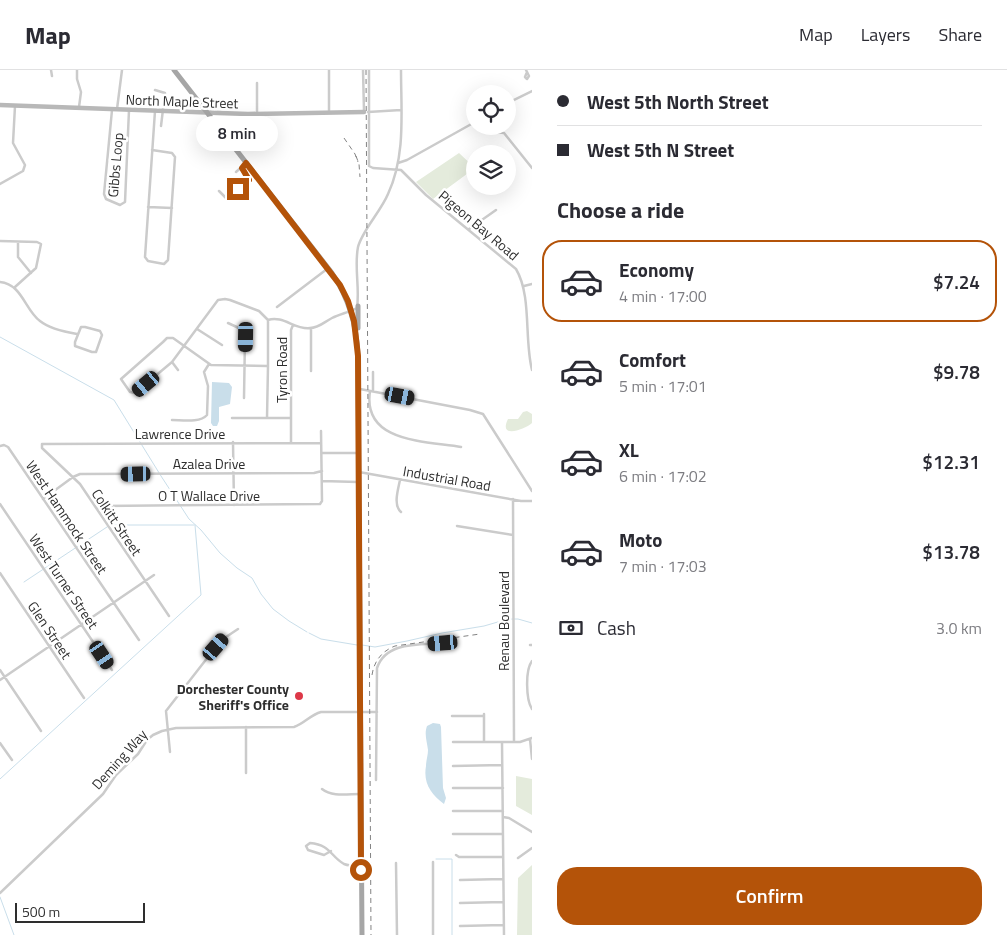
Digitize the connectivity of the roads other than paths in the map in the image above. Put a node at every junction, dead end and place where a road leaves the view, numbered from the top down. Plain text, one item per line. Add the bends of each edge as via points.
1 (51, 70) edge
2 (77, 70) edge
3 (122, 70) edge
4 (174, 70) edge
5 (329, 70) edge
6 (363, 70) edge
7 (369, 70) edge
8 (401, 70) edge
9 (52, 76) dead end
10 (257, 83) dead end
11 (155, 90) dead end
12 (532, 91) edge
13 (516, 99) edge
14 (0, 105) edge
15 (15, 106) junction
16 (79, 108) junction
17 (115, 110) junction
18 (129, 110) junction
19 (401, 110) junction
20 (155, 111) junction
21 (163, 111) junction
22 (366, 112) junction
23 (206, 113) junction
24 (257, 114) junction
25 (329, 114) junction
26 (161, 126) dead end
27 (466, 127) edge
28 (506, 135) edge
29 (152, 150) junction
30 (532, 159) edge
31 (527, 161) junction
32 (398, 162) junction
33 (246, 163) junction
34 (242, 168) junction
35 (532, 168) edge
36 (397, 169) junction
37 (236, 172) dead end
38 (0, 184) edge
39 (219, 191) dead end
40 (148, 207) junction
41 (172, 208) junction
42 (496, 210) dead end
43 (469, 230) junction
44 (0, 240) edge
45 (18, 242) junction
46 (328, 268) junction
47 (31, 273) junction
48 (0, 282) edge
49 (532, 284) edge
50 (524, 286) junction
51 (15, 287) junction
52 (348, 301) junction
53 (357, 302) junction
54 (277, 307) dead end
55 (351, 309) junction
56 (268, 320) junction
57 (228, 323) dead end
58 (293, 324) junction
59 (311, 328) junction
60 (197, 329) junction
61 (357, 333) junction
62 (77, 334) junction
63 (222, 345) dead end
64 (184, 346) junction
65 (172, 362) junction
66 (209, 364) junction
67 (245, 366) junction
68 (268, 366) junction
69 (178, 370) dead end
70 (532, 370) edge
71 (311, 371) dead end
72 (373, 372) dead end
73 (358, 389) junction
74 (372, 391) junction
75 (244, 398) dead end
76 (291, 417) junction
77 (232, 418) dead end
78 (267, 418) junction
79 (172, 420) dead end
80 (321, 431) dead end
81 (233, 442) junction
82 (291, 443) junction
83 (321, 443) junction
84 (1, 446) edge
85 (41, 446) joint
86 (461, 447) dead end
87 (322, 453) junction
88 (358, 453) junction
89 (322, 471) junction
90 (359, 472) junction
91 (233, 473) junction
92 (73, 477) junction
93 (400, 480) junction
94 (322, 481) junction
95 (359, 482) junction
96 (532, 491) edge
97 (43, 498) junction
98 (513, 499) junction
99 (532, 501) edge
100 (0, 504) edge
101 (234, 505) junction
102 (97, 509) junction
103 (401, 512) dead end
104 (457, 526) dead end
105 (513, 535) junction
106 (0, 573) edge
107 (154, 575) dead end
108 (145, 582) junction
109 (113, 603) junction
110 (169, 616) dead end
111 (82, 625) junction
112 (238, 629) dead end
113 (139, 640) dead end
114 (443, 643) dead end
115 (50, 646) junction
116 (532, 661) edge
117 (0, 670) edge
118 (112, 670) dead end
119 (4, 677) junction
120 (0, 680) edge
121 (84, 698) dead end
122 (532, 709) edge
123 (360, 712) junction
124 (377, 712) junction
125 (452, 716) dead end
126 (246, 727) junction
127 (168, 729) junction
128 (41, 731) dead end
129 (531, 738) edge
130 (0, 742) edge
131 (453, 742) dead end
132 (484, 742) junction
133 (502, 742) junction
134 (514, 742) junction
135 (170, 752) dead end
136 (12, 760) dead end
137 (532, 760) edge
138 (502, 765) junction
139 (453, 766) dead end
140 (246, 773) dead end
141 (376, 780) dead end
142 (453, 788) dead end
143 (502, 788) junction
144 (322, 789) dead end
145 (360, 794) junction
146 (453, 811) dead end
147 (503, 811) junction
148 (503, 817) junction
149 (532, 832) edge
150 (453, 834) dead end
151 (502, 834) junction
152 (532, 848) edge
153 (331, 851) junction
154 (456, 855) dead end
155 (503, 857) junction
156 (518, 858) dead end
157 (432, 862) dead end
158 (396, 863) dead end
159 (361, 866) junction
160 (503, 879) junction
161 (460, 880) dead end
162 (0, 893) edge
163 (503, 902) junction
164 (460, 903) dead end
165 (503, 925) junction
166 (460, 926) dead end
167 (362, 935) edge
168 (397, 935) edge
169 (433, 935) edge
170 (504, 935) edge

1 - 9 street
2 - 16 street via 81,92
3 - 17 street
4 - 23 main road
5 - 25 street
6 - 22 street
7 - 22 street
8 - 19 street
10 - 24 street
11 - 21 street via 165,93
12 - 13 street
14 - 15 street, North Maple Street
15 - 16 street, North Maple Street
15 - 38 street via 14,143 25,165 23,171
16 - 17 street, North Maple Street
17 - 18 street, North Maple Street
17 - 18 street, Gibbs Loop via 104,194 106,199 120,205 124,202
18 - 20 street, North Maple Street
19 - 22 street
19 - 32 street
20 - 21 street, North Maple Street
20 - 29 street
21 - 23 street, North Maple Street
21 - 26 street
22 - 25 street, North Maple Street
22 - 36 street via 369,166
23 - 24 street, North Maple Street
23 - 33 main road
24 - 25 street, North Maple Street
27 - 32 street via 408,160
28 - 31 street
29 - 40 street
29 - 41 street via 172,153 175,157
30 - 31 street
31 - 35 street
32 - 36 street
33 - 34 street
33 - 46 main road
34 - 37 street
34 - 39 street via 249,180 226,198
36 - 43 street, Pigeon Bay Road via 407,174 426,195
36 - 53 street via 386,201 359,245
40 - 41 street
40 - 41 street via 145,257 148,261 164,264 168,260
42 - 43 street
43 - 50 street, Pigeon Bay Road via 514,267
44 - 45 street
45 - 47 street via 18,257
45 - 47 street via 41,244 36,268
46 - 52 main road
46 - 54 street
47 - 51 street
48 - 51 street
49 - 50 street
50 - 70 street, Pigeon Bay Road
51 - 62 street via 41,322
52 - 53 main road
52 - 55 main road
53 - 55 street via 356,309
53 - 61 main road
55 - 59 street
55 - 61 main road
56 - 58 street
56 - 60 street via 259,311 221,298
56 - 68 street
57 - 67 street via 245,334
58 - 59 street
58 - 76 street, Tyron Road
59 - 71 street
60 - 63 street
60 - 64 street
61 - 73 main road
62 - 62 street via 75,346 96,352 102,335 100,331 85,326 80,327
64 - 65 street
64 - 65 street via 173,338 167,338 121,381 135,393
64 - 66 street
65 - 69 street
66 - 67 street
66 - 79 street via 204,372 208,386 207,415 200,420
67 - 68 street
67 - 75 street
68 - 78 street
72 - 74 street
73 - 74 street
73 - 88 main road
74 - 86 street via 368,400 370,410 382,429 401,437
74 - 96 street via 483,414
76 - 78 street
76 - 82 street, Tyron Road
77 - 78 street
80 - 83 street
81 - 82 street, Lawrence Drive
81 - 85 street, Lawrence Drive
81 - 91 street
82 - 83 street, Lawrence Drive
83 - 87 street
84 - 97 street, West Hammock Street via 8,447
85 - 92 street, Colkitt Street
87 - 88 street
87 - 89 street
88 - 90 main road
89 - 91 street, Azalea Drive
89 - 94 street
90 - 93 street, Industrial Road
90 - 95 main road
91 - 92 street, Azalea Drive via 83,474
91 - 101 street
92 - 97 street, Azalea Drive
92 - 102 street, Colkitt Street
93 - 98 street, Industrial Road
93 - 103 street via 397,504
94 - 95 street
94 - 101 street, O T Wallace Drive via 322,502 316,505
95 - 123 main road
97 - 109 street, West Hammock Street
98 - 99 street, Industrial Road
98 - 105 street, Renau Boulevard
100 - 111 street, West Turner Street
101 - 102 street, O T Wallace Drive via 102,506
102 - 108 street, Colkitt Street
104 - 105 street
105 - 134 street, Renau Boulevard
106 - 115 street, Glen Street
107 - 108 street
108 - 109 street
108 - 110 street, Colkitt Street
109 - 111 street
109 - 113 street, West Hammock Street
111 - 115 street
111 - 118 street, West Turner Street
112 - 127 street via 223,639 169,706 165,716
114 - 124 street via 399,647 380,660 377,668
115 - 119 street
115 - 121 street, Glen Street
116 - 122 street via 528,671 528,700
117 - 119 street
119 - 120 street
119 - 128 street
123 - 124 street, Deming Way
123 - 126 street, Deming Way via 321,712 294,727
123 - 145 main road
124 - 141 street
125 - 132 street via 484,715
126 - 127 street, Deming Way
126 - 140 street
127 - 135 street
127 - 162 street, Deming Way via 150,737 102,794
129 - 134 street
129 - 137 street
130 - 136 street
131 - 132 street
132 - 133 street
133 - 134 street
133 - 138 street
138 - 139 street
138 - 143 street
142 - 143 street
143 - 147 street
144 - 145 street via 328,793
145 - 159 main road
146 - 147 street
147 - 148 street
148 - 149 street
148 - 151 street
150 - 151 street
151 - 155 street
152 - 156 street
153 - 153 street via 316,843 306,846 308,850 324,855
153 - 159 street via 346,865
154 - 155 street
155 - 160 street
157 - 169 street
158 - 168 street
159 - 167 main road
160 - 161 street
160 - 163 street
163 - 164 street
163 - 165 street
165 - 166 street
165 - 170 street

